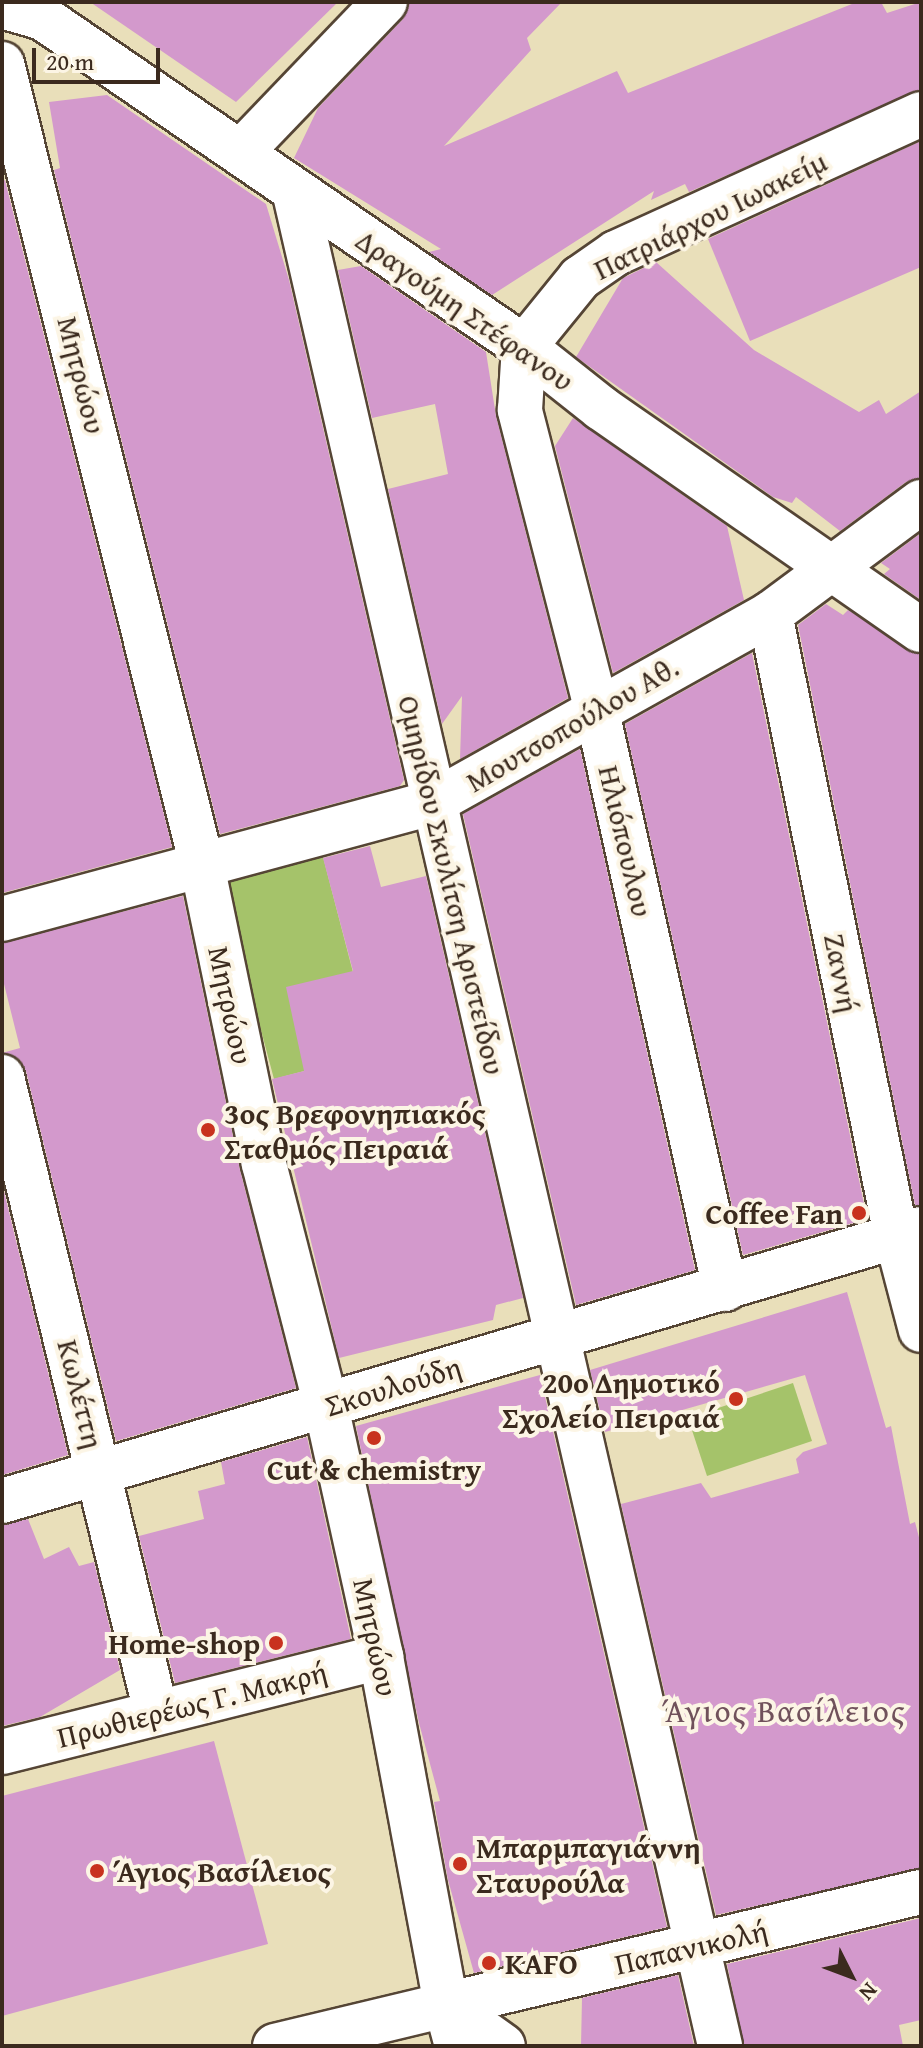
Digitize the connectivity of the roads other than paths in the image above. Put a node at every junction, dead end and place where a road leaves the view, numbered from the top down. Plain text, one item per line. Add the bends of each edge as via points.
1 (385, 2) edge
2 (2, 6) edge
3 (51, 10) edge
4 (2, 64) edge
5 (921, 114) edge
6 (241, 152) junction
7 (294, 190) junction
8 (524, 347) junction
9 (921, 502) edge
10 (833, 567) junction
11 (770, 614) junction
12 (921, 630) edge
13 (596, 707) junction
14 (432, 803) junction
15 (202, 865) junction
16 (2, 919) edge
17 (2, 1077) edge
18 (908, 1232) edge
19 (725, 1289) junction
20 (921, 1330) edge
21 (556, 1335) junction
22 (326, 1406) junction
23 (101, 1474) junction
24 (2, 1501) edge
25 (381, 1657) junction
26 (156, 1712) junction
27 (2, 1752) edge
28 (921, 1892) edge
29 (695, 1946) junction
30 (446, 2005) junction
31 (275, 2046) edge
32 (457, 2046) edge
33 (503, 2046) edge
34 (720, 2046) edge

1 - 6 street
2 - 3 street, Δραγούμη Στέφανου
3 - 6 street, Δραγούμη Στέφανου
4 - 15 street, Μητρώου
5 - 8 street, Πατριάρχου Ιωακείμ via 616,253 580,278
6 - 7 street, Δραγούμη Στέφανου
7 - 8 street, Δραγούμη Στέφανου
7 - 14 street, Ομηρίδου Σκυλίτση Αριστείδου
8 - 10 street, Δραγούμη Στέφανου via 601,408
8 - 13 street, Ηλιόπουλου via 520,410
9 - 10 street, Μουτσοπούλου Αθ.
10 - 11 street, Μουτσοπούλου Αθ.
10 - 12 street, Δραγούμη Στέφανου
11 - 13 street, Μουτσοπούλου Αθ.
11 - 18 street, Ζαννή
13 - 14 street, Μουτσοπούλου Αθ.
13 - 19 street, Ηλιόπουλου
14 - 15 street, Μουτσοπούλου Αθ.
14 - 21 street, Ομηρίδου Σκυλίτση Αριστείδου
15 - 16 street, Μουτσοπούλου Αθ.
15 - 22 street, Μητρώου via 264,1164
17 - 23 street, Κωλέττη
18 - 19 street, Σκουλούδη
18 - 20 street, Ζαννή
19 - 21 street, Σκουλούδη
21 - 22 street, Σκουλούδη
21 - 29 street, Ομηρίδου Σκυλίτση Αριστείδου
22 - 23 street, Σκουλούδη
22 - 25 street, Μητρώου
23 - 24 street, Σκουλούδη
23 - 26 street, Κωλέττη
25 - 26 street, Πρωθιερέως Γ. Μακρή
25 - 30 street, Μητρώου
26 - 27 street, Πρωθιερέως Γ. Μακρή
28 - 29 street, Παπανικολή
29 - 30 street, Παπανικολή
29 - 34 street, Ομηρίδου Σκυλίτση Αριστείδου
30 - 31 street, Παπανικολή
30 - 32 street, Μητρώου
30 - 33 street

